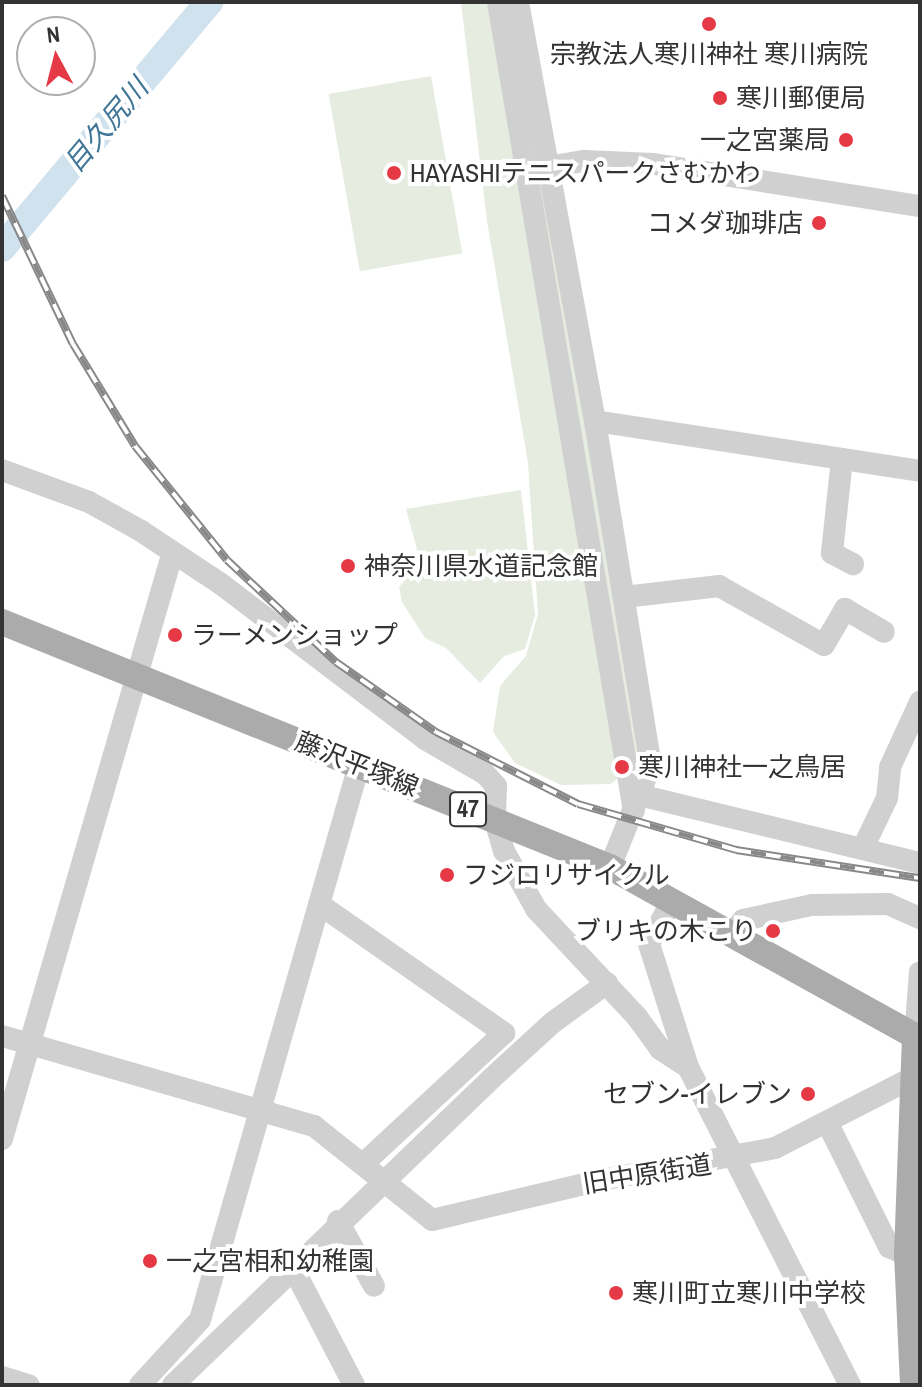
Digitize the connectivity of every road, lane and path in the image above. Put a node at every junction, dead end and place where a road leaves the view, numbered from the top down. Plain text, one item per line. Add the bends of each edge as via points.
1 (498, 2) edge
2 (518, 2) edge
3 (538, 168) junction
4 (920, 206) edge
5 (595, 421) junction
6 (842, 459) junction
7 (2, 470) edge
8 (920, 471) edge
9 (172, 555) junction
10 (853, 564) dead end
11 (624, 597) junction
12 (2, 622) edge
13 (884, 632) dead end
14 (139, 676) junction
15 (920, 702) edge
16 (359, 765) junction
17 (639, 790) junction
18 (495, 820) junction
19 (863, 848) junction
20 (920, 863) edge
21 (610, 867) junction
22 (671, 902) junction
23 (319, 904) junction
24 (920, 918) edge
25 (731, 935) junction
26 (920, 972) edge
27 (607, 983) junction
28 (2, 1036) edge
29 (918, 1038) edge
30 (30, 1044) junction
31 (688, 1067) junction
32 (912, 1078) junction
33 (259, 1109) junction
34 (827, 1122) junction
35 (2, 1139) edge
36 (734, 1160) junction
37 (364, 1163) junction
38 (383, 1180) junction
39 (338, 1221) junction
40 (907, 1255) junction
41 (292, 1266) junction
42 (374, 1286) dead end
43 (2, 1377) edge
44 (29, 1385) edge
45 (140, 1385) edge
46 (173, 1385) edge
47 (354, 1385) edge
48 (850, 1385) edge
49 (913, 1385) edge

1 - 3 street
2 - 3 street
3 - 4 street via 584,161 654,164
3 - 5 street
3 - 17 street
5 - 6 street
5 - 11 street
6 - 8 street
6 - 10 street via 832,553
7 - 9 street via 89,502
9 - 14 street
9 - 18 street via 221,584 425,739 485,774 496,786
11 - 13 street via 719,586 824,645 845,609
11 - 17 street
12 - 14 main road, 藤沢平塚線 / 47
14 - 16 main road, 藤沢平塚線 / 47
14 - 30 street
15 - 19 street via 890,767 887,798
16 - 18 main road, 藤沢平塚線 / 47
16 - 23 street
17 - 19 street
17 - 21 street
18 - 21 main road, 藤沢平塚線 / 47
18 - 27 street via 504,851 536,909
19 - 20 street
21 - 22 main road, 藤沢平塚線 / 47
22 - 25 main road, 藤沢平塚線 / 47
22 - 31 street via 649,944
23 - 33 street
23 - 37 street via 504,1033
24 - 25 street via 888,904 812,905 743,920
25 - 29 main road, 藤沢平塚線 / 47
26 - 29 street
27 - 31 street via 660,1049
27 - 38 street via 552,1023
28 - 30 street
29 - 32 main road
30 - 33 street
30 - 35 street
31 - 36 street
32 - 34 street, 旧中原街道
32 - 40 main road
33 - 37 street via 314,1126
33 - 45 street via 200,1320
34 - 36 street, 旧中原街道 via 775,1148
34 - 40 street via 889,1247
36 - 38 street, 旧中原街道 via 601,1180 432,1220
36 - 48 street
37 - 38 street
38 - 39 street
39 - 41 street
39 - 42 street
40 - 49 main road
41 - 46 street
41 - 47 street
43 - 44 street

